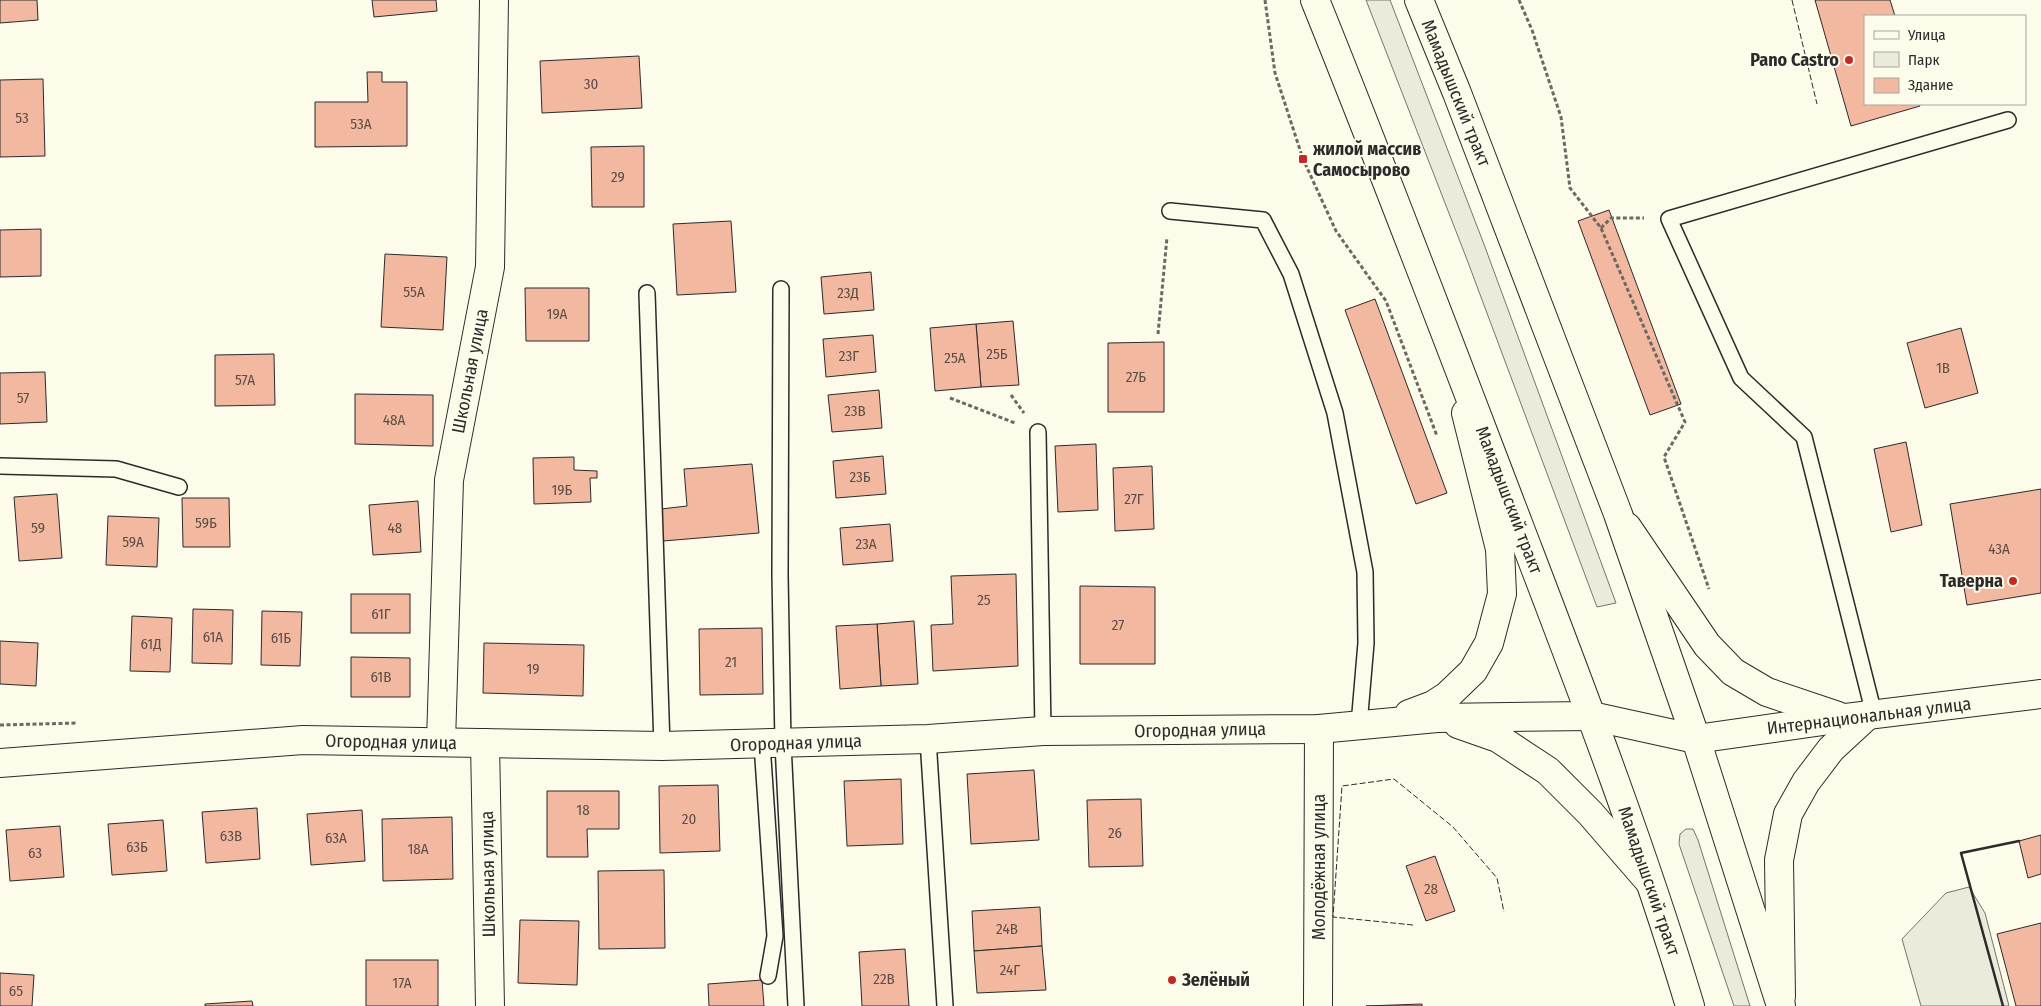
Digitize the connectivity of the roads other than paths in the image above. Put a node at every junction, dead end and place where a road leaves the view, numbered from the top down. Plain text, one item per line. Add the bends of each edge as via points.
1 (494, 0) edge
2 (1315, 0) edge
3 (1420, 0) edge
4 (2008, 120) dead end
5 (1170, 211) road end
6 (781, 289) dead end
7 (647, 293) dead end
8 (1445, 331) junction
9 (1038, 432) road end
10 (0, 466) edge
11 (179, 488) dead end
12 (1618, 514) junction
13 (2041, 694) edge
14 (1863, 715) junction
15 (1591, 716) junction
16 (1437, 718) junction
17 (1389, 722) junction
18 (1359, 725) junction
19 (1319, 728) junction
20 (1043, 731) junction
21 (928, 739) junction
22 (1696, 739) junction
23 (441, 742) junction
24 (486, 743) junction
25 (772, 744) junction
26 (662, 746) junction
27 (0, 763) edge
28 (1649, 881) junction
29 (768, 976) dead end
30 (490, 1006) edge
31 (796, 1006) edge
32 (945, 1006) edge
33 (1318, 1006) edge
34 (1690, 1006) edge
35 (1781, 1006) edge

1 - 23 street, Школьная улица via 490,267 449,480
2 - 8 street, Мамадышский тракт
3 - 12 street, Мамадышский тракт
4 - 14 lane via 1669,219 1741,378 1804,437
5 - 18 lane via 1263,220 1291,274 1335,414 1365,572 1366,643
6 - 25 lane via 780,575
7 - 26 lane
8 - 15 street, Мамадышский тракт
8 - 17 street via 1500,549 1502,594 1489,643 1473,671 1433,705
9 - 20 lane
10 - 11 lane via 116,469
12 - 14 street via 1708,645 1734,672 1767,692
12 - 22 street, Мамадышский тракт
13 - 14 street, Интернациональная улица
14 - 22 street, Интернациональная улица
14 - 35 street via 1806,782 1788,814 1779,860
15 - 16 street, Огородная улица
15 - 22 street, Огородная улица
15 - 28 street, Мамадышский тракт
16 - 17 street, Огородная улица
16 - 28 street via 1498,738 1548,771 1590,813
17 - 18 street, Огородная улица
18 - 19 street, Огородная улица
19 - 20 street, Огородная улица
19 - 33 street, Молодёжная улица
20 - 21 street, Огородная улица
21 - 25 street, Огородная улица
21 - 32 lane
22 - 35 street, Мамадышский тракт
23 - 24 street, Огородная улица
23 - 27 street, Огородная улица via 303,740
24 - 26 street, Огородная улица
24 - 30 street, Школьная улица
25 - 26 street, Огородная улица
25 - 29 lane via 775,936
25 - 31 lane
28 - 34 street, Мамадышский тракт

